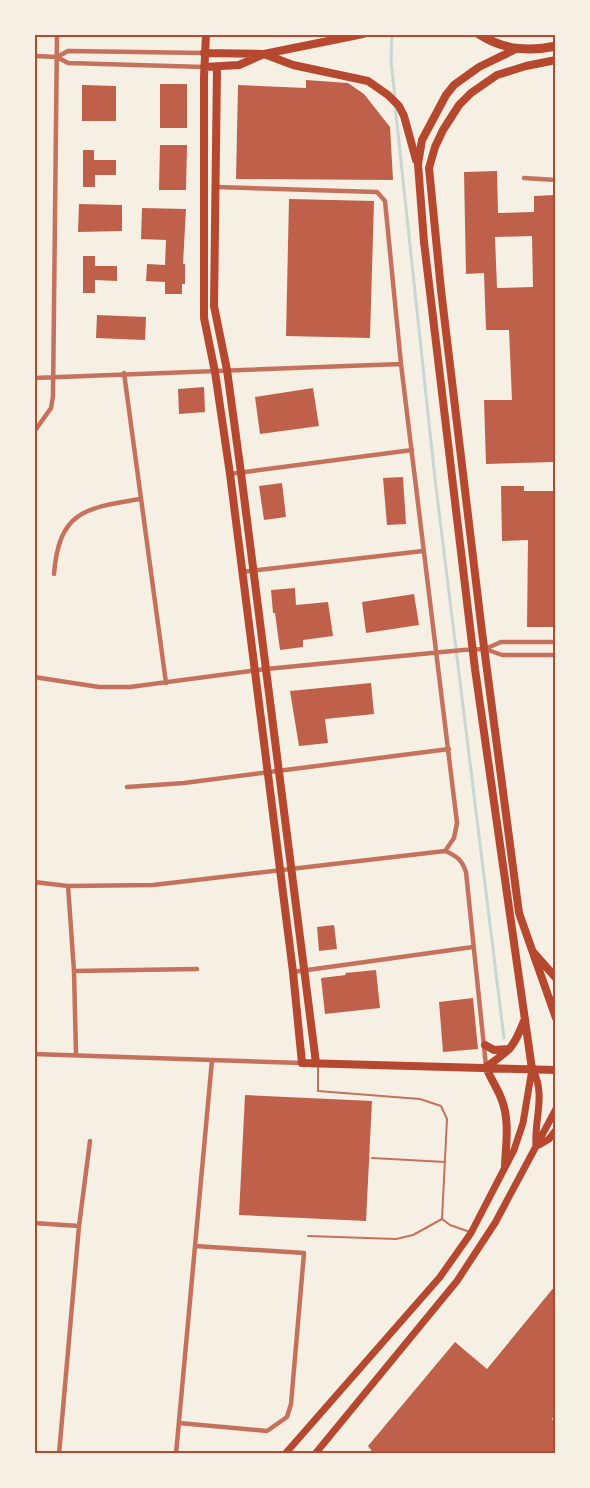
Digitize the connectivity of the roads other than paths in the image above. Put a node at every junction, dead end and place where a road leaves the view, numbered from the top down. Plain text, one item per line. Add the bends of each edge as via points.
1 (57, 34) edge
2 (206, 34) edge
3 (363, 34) edge
4 (478, 34) edge
5 (555, 46) edge
6 (513, 50) junction
7 (204, 53) junction
8 (264, 54) junction
9 (34, 56) edge
10 (57, 57) junction
11 (555, 60) edge
12 (204, 67) junction
13 (217, 68) junction
14 (418, 164) junction
15 (524, 178) dead end
16 (555, 180) edge
17 (216, 187) junction
18 (401, 364) junction
19 (227, 370) junction
20 (215, 372) junction
21 (124, 373) junction
22 (34, 378) edge
23 (53, 378) junction
24 (34, 432) edge
25 (412, 450) junction
26 (241, 473) junction
27 (230, 474) junction
28 (140, 499) junction
29 (423, 551) junction
30 (253, 570) junction
31 (241, 572) junction
32 (54, 574) dead end
33 (555, 642) edge
34 (473, 650) junction
35 (485, 650) junction
36 (436, 653) junction
37 (555, 655) edge
38 (266, 669) junction
39 (255, 671) junction
40 (34, 677) edge
41 (165, 683) junction
42 (449, 749) junction
43 (278, 770) junction
44 (267, 771) junction
45 (127, 787) dead end
46 (445, 851) junction
47 (292, 869) junction
48 (280, 870) junction
49 (34, 882) edge
50 (68, 886) junction
51 (473, 947) junction
52 (531, 948) junction
53 (197, 969) dead end
54 (305, 970) junction
55 (74, 971) junction
56 (292, 972) junction
57 (555, 978) edge
58 (555, 1018) edge
59 (524, 1019) junction
60 (485, 1045) junction
61 (511, 1049) junction
62 (34, 1054) edge
63 (76, 1054) junction
64 (212, 1060) junction
65 (302, 1063) junction
66 (317, 1063) junction
67 (486, 1067) junction
68 (532, 1069) junction
69 (555, 1070) edge
70 (555, 1109) edge
71 (555, 1130) edge
72 (90, 1141) dead end
73 (536, 1146) junction
74 (372, 1158) dead end
75 (445, 1162) junction
76 (505, 1165) junction
77 (442, 1219) junction
78 (34, 1223) edge
79 (79, 1226) junction
80 (471, 1233) junction
81 (308, 1236) dead end
82 (195, 1246) junction
83 (179, 1423) junction
84 (59, 1454) edge
85 (176, 1454) edge
86 (285, 1454) edge
87 (315, 1454) edge

1 - 10 street
2 - 7 main road
3 - 8 main road
4 - 6 highway
5 - 6 highway
6 - 14 main road via 479,67 446,95 422,140
7 - 8 main road
7 - 10 street via 68,51
7 - 12 main road
8 - 13 main road via 239,65
8 - 14 main road via 293,65 368,81 388,95 405,116
9 - 10 street
10 - 12 street via 68,63
10 - 23 street
11 - 35 main road via 497,75 471,93 443,130 429,168
12 - 13 main road
12 - 20 main road via 202,304
13 - 17 main road
14 - 34 main road via 425,254
15 - 16 street
17 - 18 street via 377,192 385,201
17 - 19 main road via 214,306
18 - 19 street
18 - 25 street
19 - 20 street
19 - 26 main road
20 - 21 street
20 - 27 main road
21 - 23 street
21 - 28 street
22 - 23 street
23 - 24 street via 51,408
25 - 26 street
25 - 29 street
26 - 27 street
26 - 30 main road
27 - 31 main road
28 - 32 street via 95,507 72,520 59,542
28 - 41 street
29 - 30 street
29 - 36 street
30 - 31 street
30 - 38 main road
31 - 39 main road
33 - 35 street via 501,642
34 - 35 street
34 - 36 street
34 - 59 main road
35 - 37 street via 502,655
35 - 52 main road via 519,913
36 - 38 street
36 - 42 street
38 - 39 street
38 - 43 main road
39 - 41 street
39 - 44 main road
40 - 41 street via 99,687
42 - 43 street
42 - 46 street via 457,823 454,838
43 - 44 street
43 - 47 main road
44 - 45 street
44 - 48 main road
46 - 47 street
46 - 51 street via 456,856 466,872
47 - 48 street
47 - 54 main road
48 - 50 street via 153,885
48 - 56 main road
49 - 50 street
50 - 55 street
51 - 54 street
51 - 60 street
52 - 57 main road
52 - 58 main road
53 - 55 street
54 - 56 street
54 - 66 main road
55 - 63 street
56 - 65 main road
59 - 61 main road
59 - 68 main road
60 - 61 main road via 494,1050
60 - 67 street
61 - 67 main road
62 - 63 street
63 - 64 street
64 - 65 street
64 - 82 street
65 - 66 main road
66 - 67 main road
66 - 75 lane via 318,1091 420,1099 441,1106 447,1119
67 - 68 main road
67 - 76 main road via 505,1111
68 - 69 main road
68 - 73 main road via 539,1081 540,1094
68 - 76 main road via 523,1123
70 - 73 main road
71 - 73 main road via 549,1139
72 - 79 street
73 - 87 main road via 495,1223 457,1281
74 - 75 lane
75 - 77 lane
76 - 80 main road
77 - 80 lane
77 - 81 lane via 413,1235 396,1239
78 - 79 street
79 - 84 street
80 - 86 main road via 440,1277
82 - 83 street
82 - 83 street via 304,1253 291,1404 287,1418 267,1431
83 - 85 street

